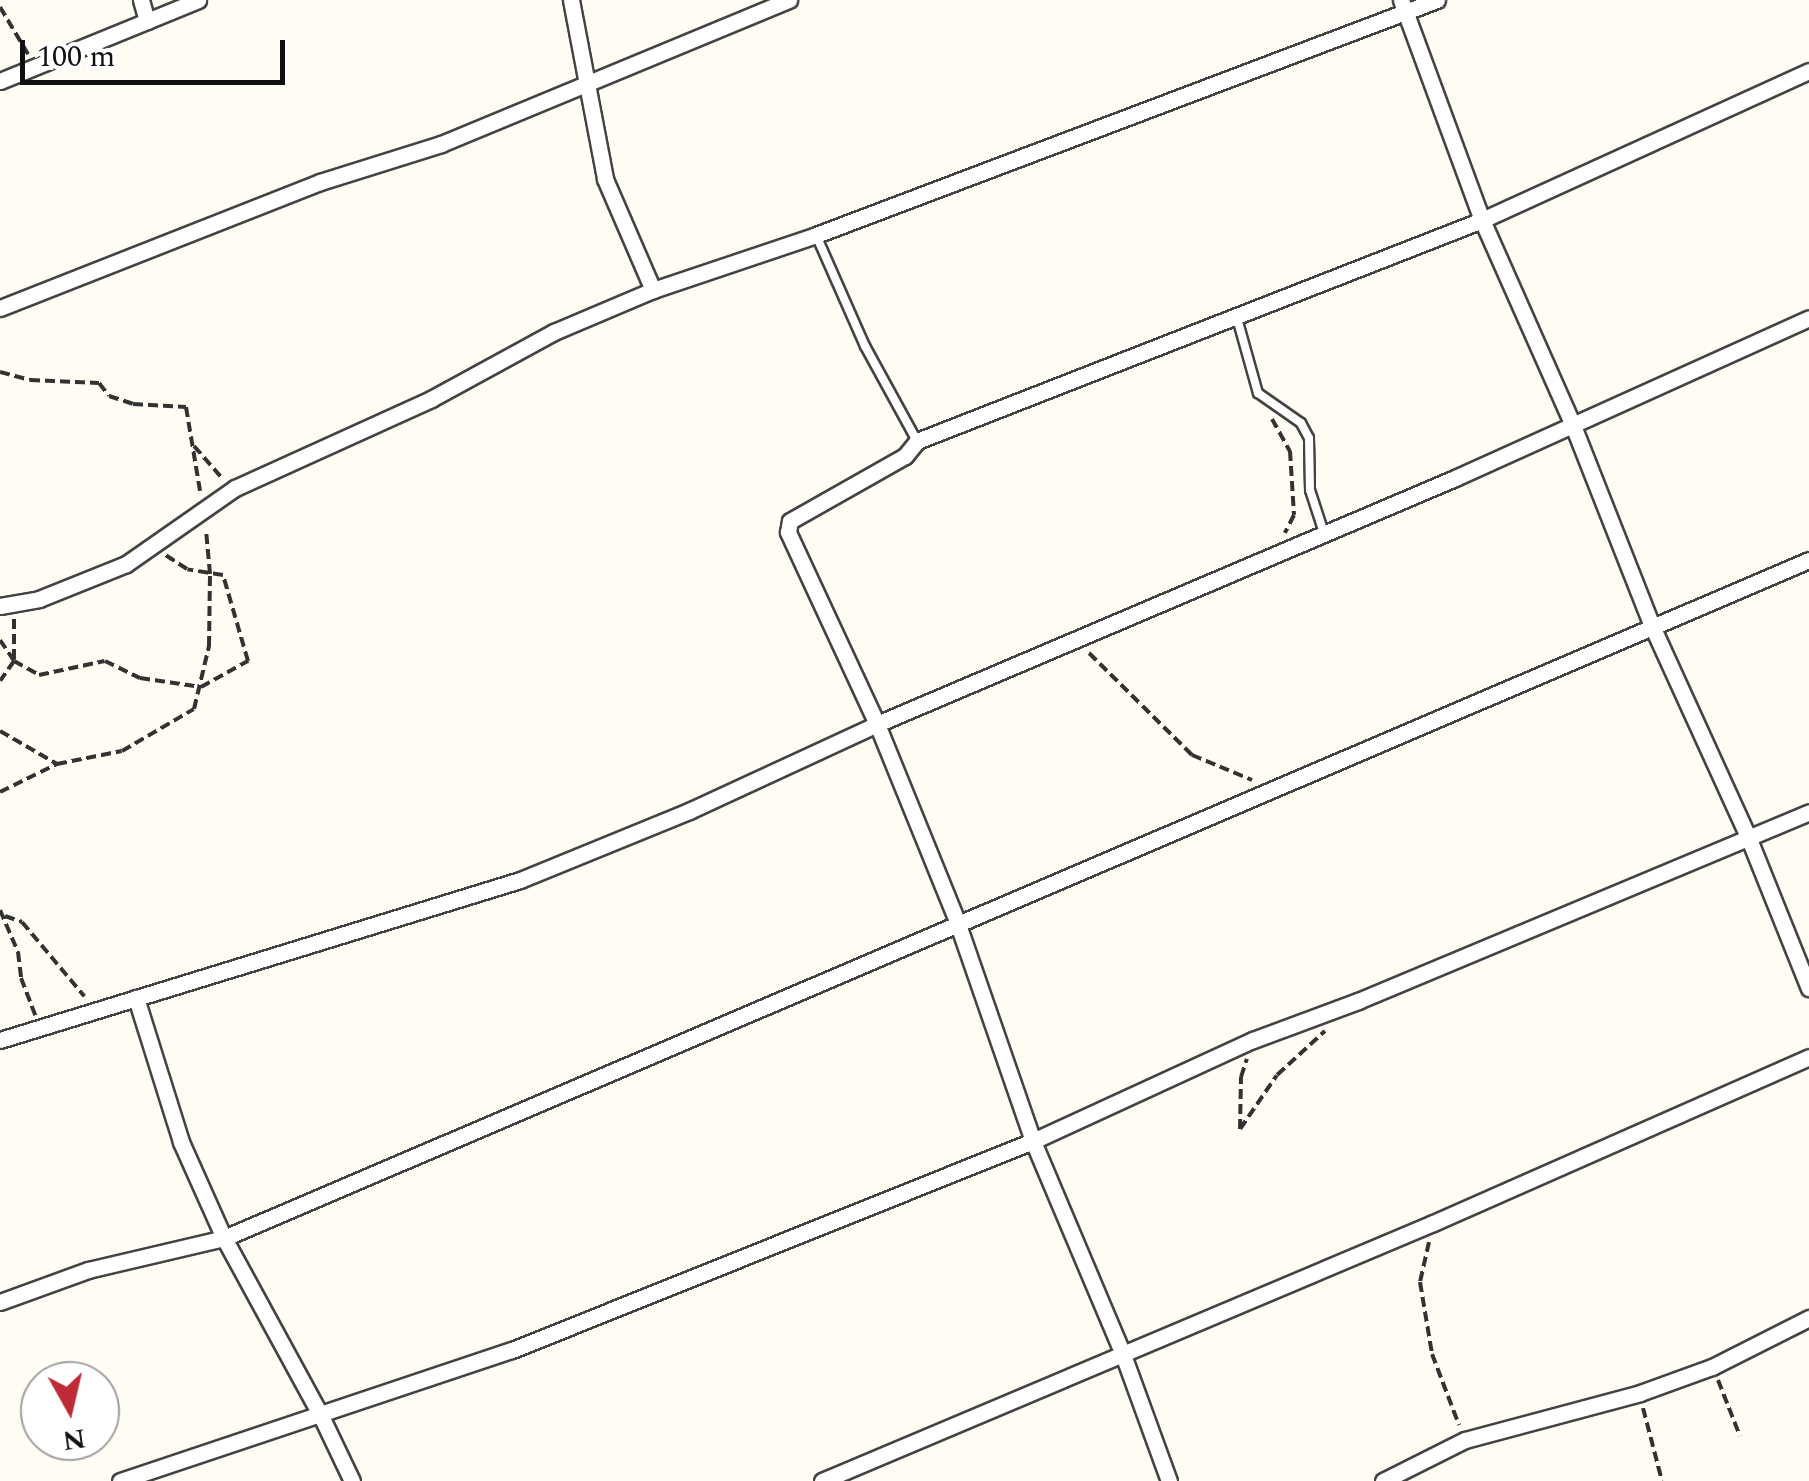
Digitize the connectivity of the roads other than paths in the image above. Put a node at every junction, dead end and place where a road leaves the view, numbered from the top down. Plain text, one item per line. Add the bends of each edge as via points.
1 (141, 0) edge
2 (198, 0) edge
3 (571, 0) edge
4 (789, 0) edge
5 (1437, 0) edge
6 (1404, 7) edge
7 (146, 21) junction
8 (1809, 72) edge
9 (0, 81) edge
10 (585, 86) junction
11 (1482, 220) junction
12 (816, 234) junction
13 (653, 290) junction
14 (0, 308) edge
15 (1235, 313) junction
16 (1809, 318) edge
17 (1572, 423) junction
18 (917, 442) junction
19 (1324, 533) junction
20 (1809, 560) edge
21 (7, 605) edge
22 (1652, 626) junction
23 (877, 724) junction
24 (1809, 812) edge
25 (1749, 838) junction
26 (957, 921) junction
27 (1809, 988) edge
28 (136, 998) junction
29 (0, 1040) edge
30 (1809, 1057) edge
31 (1033, 1142) junction
32 (224, 1238) junction
33 (0, 1302) edge
34 (1809, 1318) edge
35 (1122, 1352) junction
36 (322, 1416) junction
37 (120, 1481) edge
38 (352, 1481) edge
39 (822, 1481) edge
40 (1169, 1481) edge
41 (1383, 1481) edge

1 - 7 street
2 - 7 street
3 - 10 street
4 - 10 street
5 - 6 street
6 - 11 street
6 - 12 street
7 - 9 street
8 - 11 street
10 - 13 street via 604,179
10 - 14 street
11 - 15 street
11 - 17 street
12 - 13 street
12 - 18 lane
13 - 21 street via 232,490 126,564
15 - 18 street
15 - 19 lane via 1258,394 1302,423 1309,438 1307,470
16 - 17 street
17 - 19 street
17 - 22 street
18 - 23 street via 790,522 788,532
19 - 23 street
20 - 22 street
22 - 25 street
22 - 26 street
23 - 26 street
23 - 28 street via 520,880
24 - 25 street
25 - 27 street
25 - 31 street via 1253,1040
26 - 31 street
26 - 32 street
28 - 29 street
28 - 32 street via 181,1142
30 - 35 street
31 - 35 street
31 - 36 street via 512,1350
32 - 33 street via 88,1270
32 - 36 street
34 - 41 street via 1712,1366 1640,1393 1465,1440
35 - 39 street
35 - 40 street
36 - 37 street
36 - 38 street

